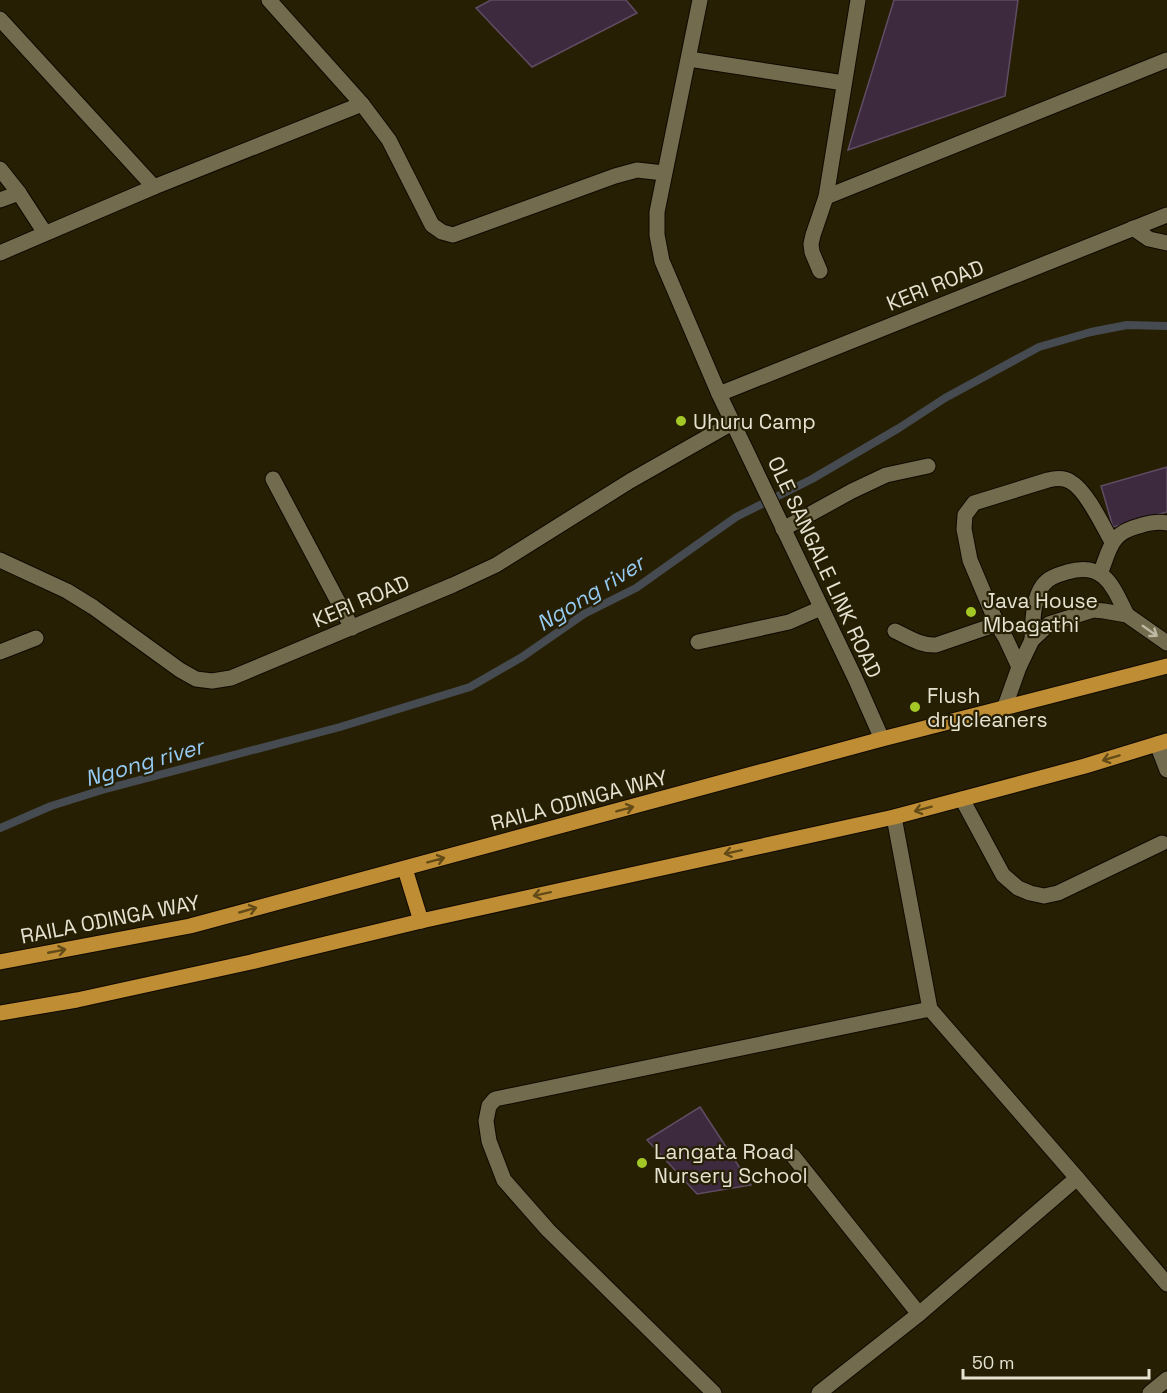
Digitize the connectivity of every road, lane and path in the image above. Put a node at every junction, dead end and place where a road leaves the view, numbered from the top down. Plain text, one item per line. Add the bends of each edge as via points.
1 (269, 0) edge
2 (700, 0) edge
3 (858, 0) edge
4 (0, 19) edge
5 (689, 58) junction
6 (1167, 60) edge
7 (844, 83) junction
8 (362, 104) junction
9 (0, 169) edge
10 (664, 173) junction
11 (154, 187) junction
12 (19, 193) junction
13 (826, 197) junction
14 (0, 200) edge
15 (1167, 215) edge
16 (1133, 228) junction
17 (45, 233) junction
18 (1167, 243) edge
19 (0, 253) edge
20 (820, 271) dead end
21 (719, 394) junction
22 (732, 423) junction
23 (928, 466) dead end
24 (273, 480) dead end
25 (1167, 523) edge
26 (783, 529) junction
27 (1112, 542) junction
28 (0, 561) edge
29 (1100, 574) junction
30 (821, 608) junction
31 (1127, 615) junction
32 (997, 624) junction
33 (352, 628) junction
34 (895, 631) dead end
35 (36, 638) dead end
36 (1032, 640) junction
37 (698, 642) dead end
38 (1167, 643) edge
39 (0, 652) edge
40 (1167, 666) edge
41 (1019, 667) junction
42 (1004, 709) junction
43 (882, 739) junction
44 (1162, 742) edge
45 (1167, 770) edge
46 (962, 799) junction
47 (894, 817) junction
48 (1162, 843) dead end
49 (405, 869) junction
50 (421, 921) junction
51 (0, 962) edge
52 (930, 1009) junction
53 (0, 1013) edge
54 (793, 1156) dead end
55 (1077, 1178) junction
56 (1167, 1284) edge
57 (919, 1314) junction
58 (1167, 1379) edge
59 (714, 1393) edge
60 (819, 1393) edge
61 (1150, 1393) edge

1 - 8 street
2 - 5 street, OLE SANGALE LINK ROAD
3 - 7 street
4 - 11 street
5 - 7 street
5 - 10 street, OLE SANGALE LINK ROAD
6 - 13 street
7 - 13 street
8 - 10 street via 389,140 432,225 453,235 615,176 637,170
8 - 11 street
9 - 12 street
10 - 21 street, OLE SANGALE LINK ROAD via 657,212 662,261
11 - 17 street
12 - 14 street
12 - 17 street
13 - 20 street via 811,244
15 - 16 street, KERI ROAD
16 - 18 street via 1149,239
16 - 21 street, KERI ROAD
17 - 19 street
21 - 22 street, OLE SANGALE LINK ROAD
22 - 26 street, OLE SANGALE LINK ROAD
22 - 33 street, KERI ROAD via 496,565
23 - 26 street via 886,476
24 - 33 street
25 - 27 street via 1132,528 1119,533
26 - 30 street, OLE SANGALE LINK ROAD
27 - 29 street
27 - 32 street via 1087,498 1073,482 1064,479 1048,480 974,503 965,515 963,529 970,560
28 - 33 street, KERI ROAD via 67,591 196,679 231,678
29 - 31 street via 1110,582
29 - 36 street via 1088,568 1077,569 1054,576 1044,584 1034,608
30 - 37 street via 789,622
30 - 43 street, OLE SANGALE LINK ROAD
31 - 36 street via 1093,610 1049,624
31 -> 38 street
32 - 34 street via 936,645
32 - 41 street
35 - 39 street
36 - 41 street
40 - 42 main road, RAILA ODINGA WAY
41 - 42 street
42 - 43 main road, RAILA ODINGA WAY
49 -> 43 main road, RAILA ODINGA WAY
44 - 45 street
44 -> 46 main road
46 -> 47 main road
46 - 48 street via 1003,875 1030,893 1058,894
47 -> 50 main road
47 - 52 street
49 - 50 main road
51 -> 49 main road, RAILA ODINGA WAY via 190,926
50 - 53 main road via 239,965
52 - 55 street
52 - 59 street via 495,1099 489,1106 489,1141 504,1180 548,1230
54 - 57 street
55 - 56 street
55 - 57 street
57 - 60 street
58 - 61 street

